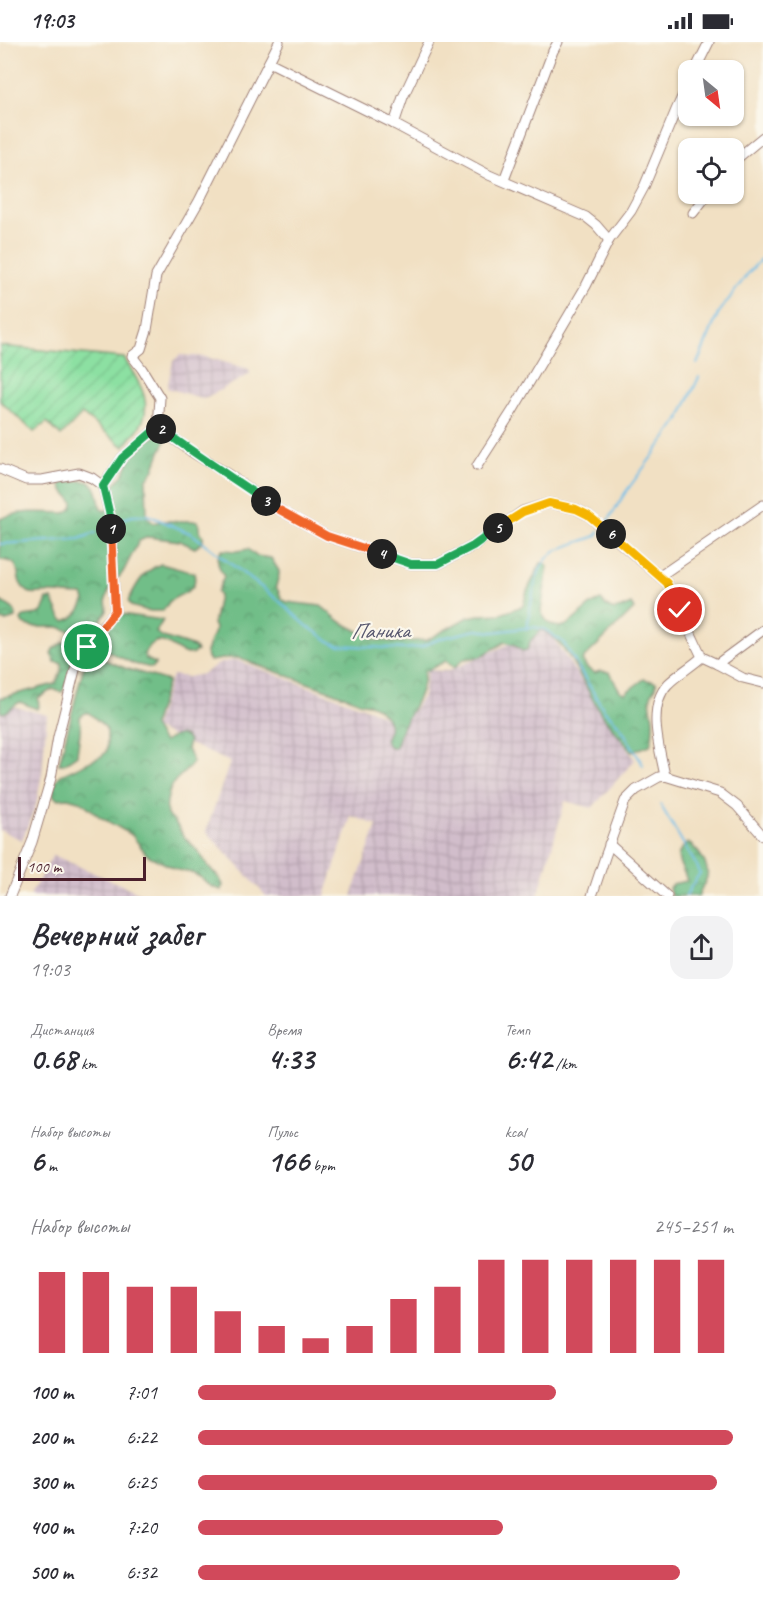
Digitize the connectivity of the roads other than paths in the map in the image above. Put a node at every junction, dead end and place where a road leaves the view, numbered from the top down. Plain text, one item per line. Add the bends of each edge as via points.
1 (279, 42) edge
2 (429, 42) edge
3 (558, 42) edge
4 (709, 42) edge
5 (700, 60) edge
6 (269, 62) junction
7 (678, 106) edge
8 (394, 124) junction
9 (763, 137) edge
10 (744, 153) edge
11 (504, 180) junction
12 (700, 204) edge
13 (693, 213) dead end
14 (609, 240) junction
15 (158, 427) junction
16 (477, 466) dead end
17 (0, 469) edge
18 (103, 486) junction
19 (763, 505) edge
20 (660, 576) junction
21 (763, 630) edge
22 (702, 657) junction
23 (717, 664) junction
24 (763, 683) edge
25 (665, 776) junction
26 (763, 836) edge
27 (609, 844) junction
28 (10, 896) edge
29 (592, 896) edge
30 (667, 896) edge

1 - 6 street
2 - 8 street
3 - 11 street
4 - 5 street
6 - 8 street
6 - 15 street via 199,201 156,276 147,330 141,349 132,356 159,398
7 - 14 street via 644,188
8 - 11 street
9 - 10 street
11 - 14 street via 586,217
12 - 13 street
14 - 16 street via 525,391
15 - 18 street via 122,458
15 - 20 street via 276,508 327,536 411,564 438,564 523,512 549,503 588,515
17 - 18 street via 26,480 79,473
18 - 28 street via 111,520 115,611 77,662 51,778 32,842
19 - 20 street
20 - 22 street
21 - 23 street
22 - 23 street
22 - 25 street via 667,685 659,698 657,730
23 - 24 street via 743,678
25 - 26 street via 720,794 737,806
25 - 27 street via 636,790 625,801
27 - 29 street
27 - 30 street

